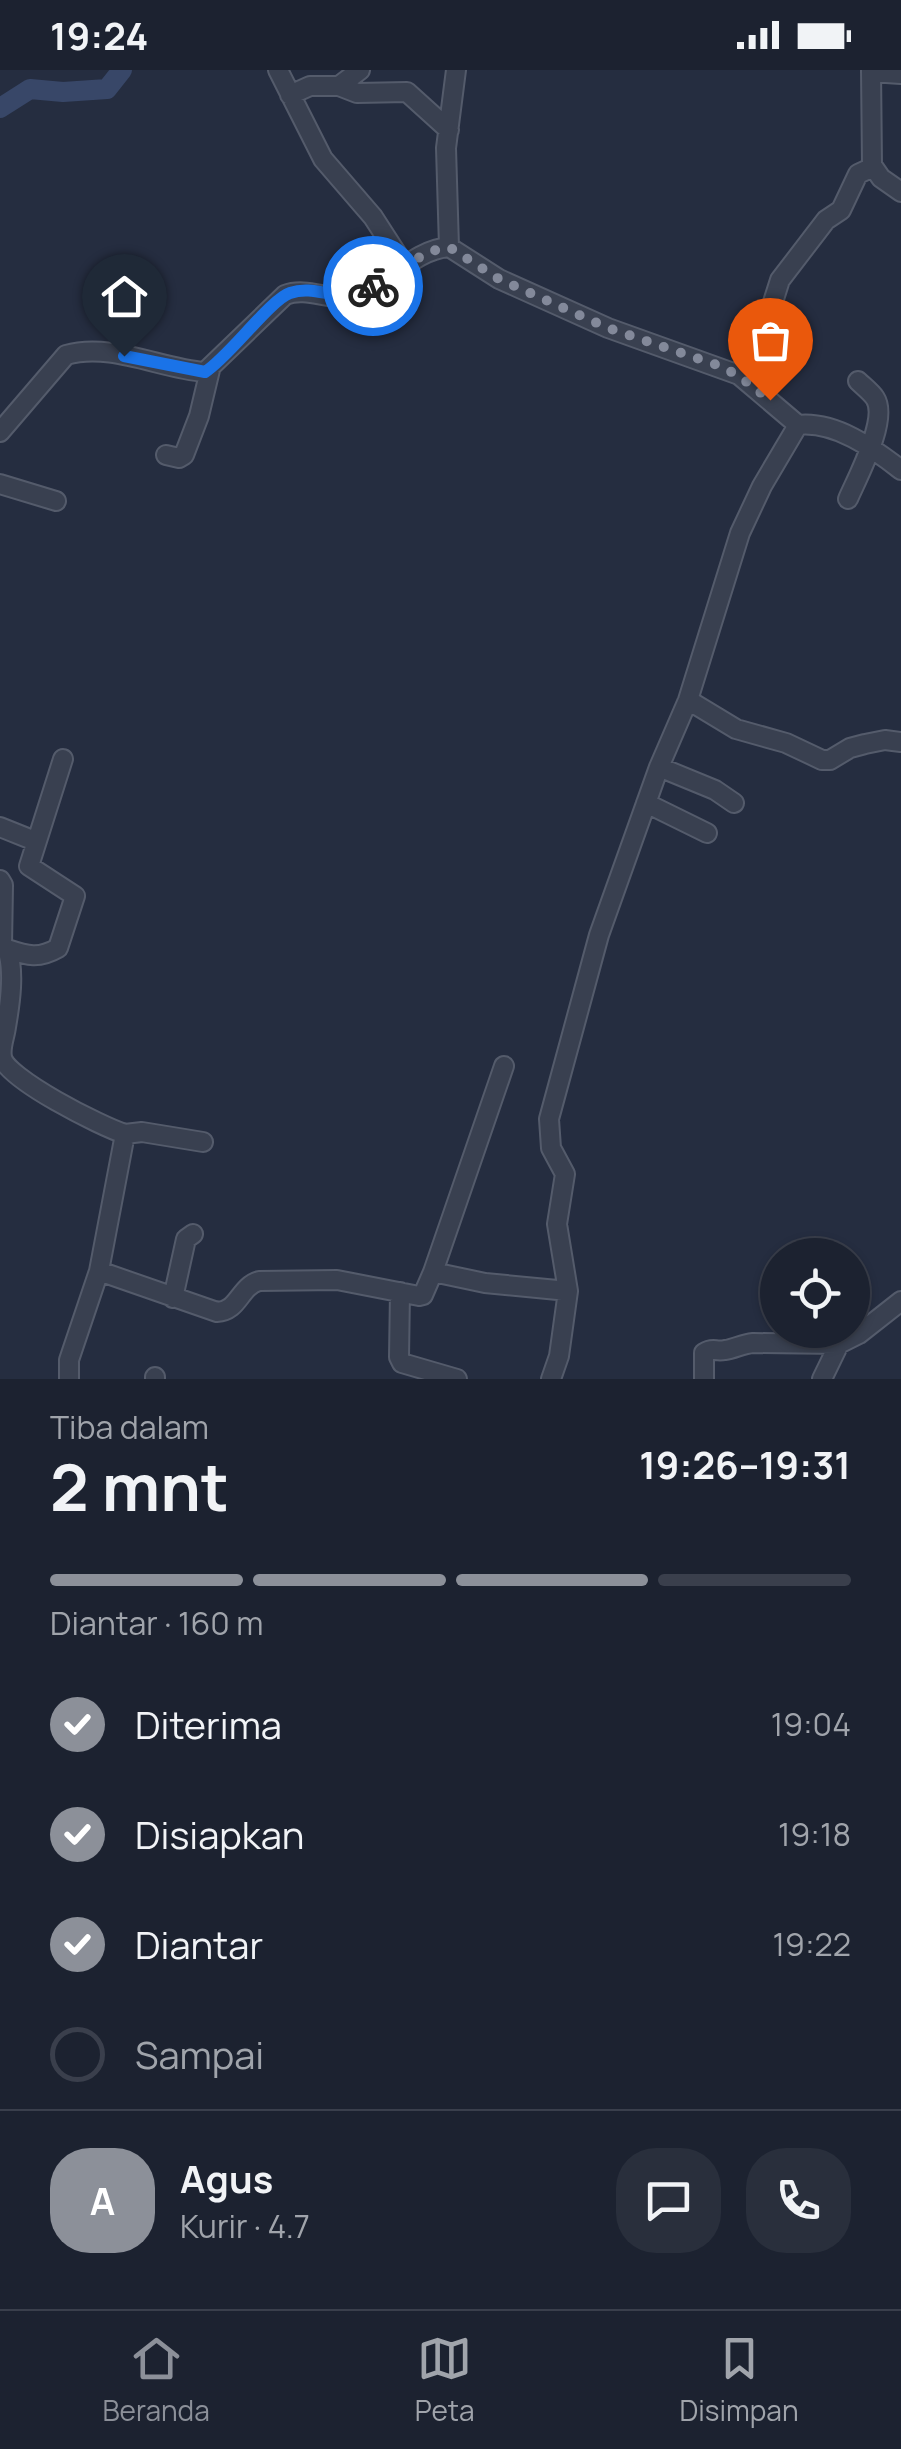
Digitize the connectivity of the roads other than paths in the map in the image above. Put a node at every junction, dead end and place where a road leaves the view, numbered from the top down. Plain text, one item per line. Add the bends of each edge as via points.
1 (278, 70) edge
2 (360, 70) edge
3 (456, 70) edge
4 (871, 71) edge
5 (901, 74) edge
6 (339, 86) junction
7 (290, 95) junction
8 (449, 130) junction
9 (873, 167) junction
10 (901, 192) edge
11 (449, 247) junction
12 (404, 266) junction
13 (210, 370) junction
14 (739, 376) junction
15 (858, 381) dead end
16 (798, 425) junction
17 (0, 432) edge
18 (871, 446) junction
19 (166, 455) dead end
20 (899, 465) edge
21 (0, 484) edge
22 (848, 499) dead end
23 (56, 501) dead end
24 (688, 700) junction
25 (901, 742) edge
26 (62, 759) dead end
27 (660, 767) junction
28 (646, 803) junction
29 (734, 803) dead end
30 (0, 827) edge
31 (707, 833) dead end
32 (34, 841) junction
33 (0, 880) edge
34 (3, 947) edge
35 (504, 1066) dead end
36 (124, 1134) junction
37 (203, 1142) dead end
38 (193, 1234) dead end
39 (99, 1271) junction
40 (433, 1272) junction
41 (568, 1291) junction
42 (400, 1292) junction
43 (172, 1298) junction
44 (901, 1301) edge
45 (870, 1325) edge
46 (760, 1343) edge
47 (838, 1348) edge
48 (69, 1379) edge
49 (457, 1379) edge
50 (551, 1379) edge
51 (704, 1379) edge
52 (822, 1379) edge

1 - 7 street
2 - 6 street
3 - 8 street
4 - 5 street
4 - 9 street
6 - 7 street via 310,86
6 - 8 street via 407,92
7 - 12 street via 323,158
8 - 11 street
9 - 10 street
9 - 14 street via 858,174 841,210 780,280
11 - 12 street
11 - 14 street via 499,279 608,328
12 - 13 street via 359,295 285,295
13 - 17 street via 66,354
13 - 19 street via 184,454
14 - 16 street
15 - 18 street via 877,400
16 - 18 street
16 - 24 street via 740,533
18 - 20 street
18 - 22 street
21 - 23 street
24 - 25 street via 736,730 822,760 866,744
24 - 27 street
26 - 32 street
27 - 28 street
27 - 29 street
28 - 31 street
28 - 41 street via 548,1119 551,1148 565,1174 557,1224
30 - 32 street
32 - 34 street via 29,868 75,896 58,948 44,957
33 - 34 street
34 - 36 street via 10,964 5,1067
35 - 40 street
36 - 37 street
36 - 39 street
38 - 43 street
39 - 43 street
39 - 48 street
40 - 41 street
40 - 42 street via 423,1295
41 - 50 street
42 - 43 street via 336,1280 259,1281 223,1312
42 - 49 street via 402,1363
44 - 45 street
46 - 51 street via 704,1352
47 - 52 street

